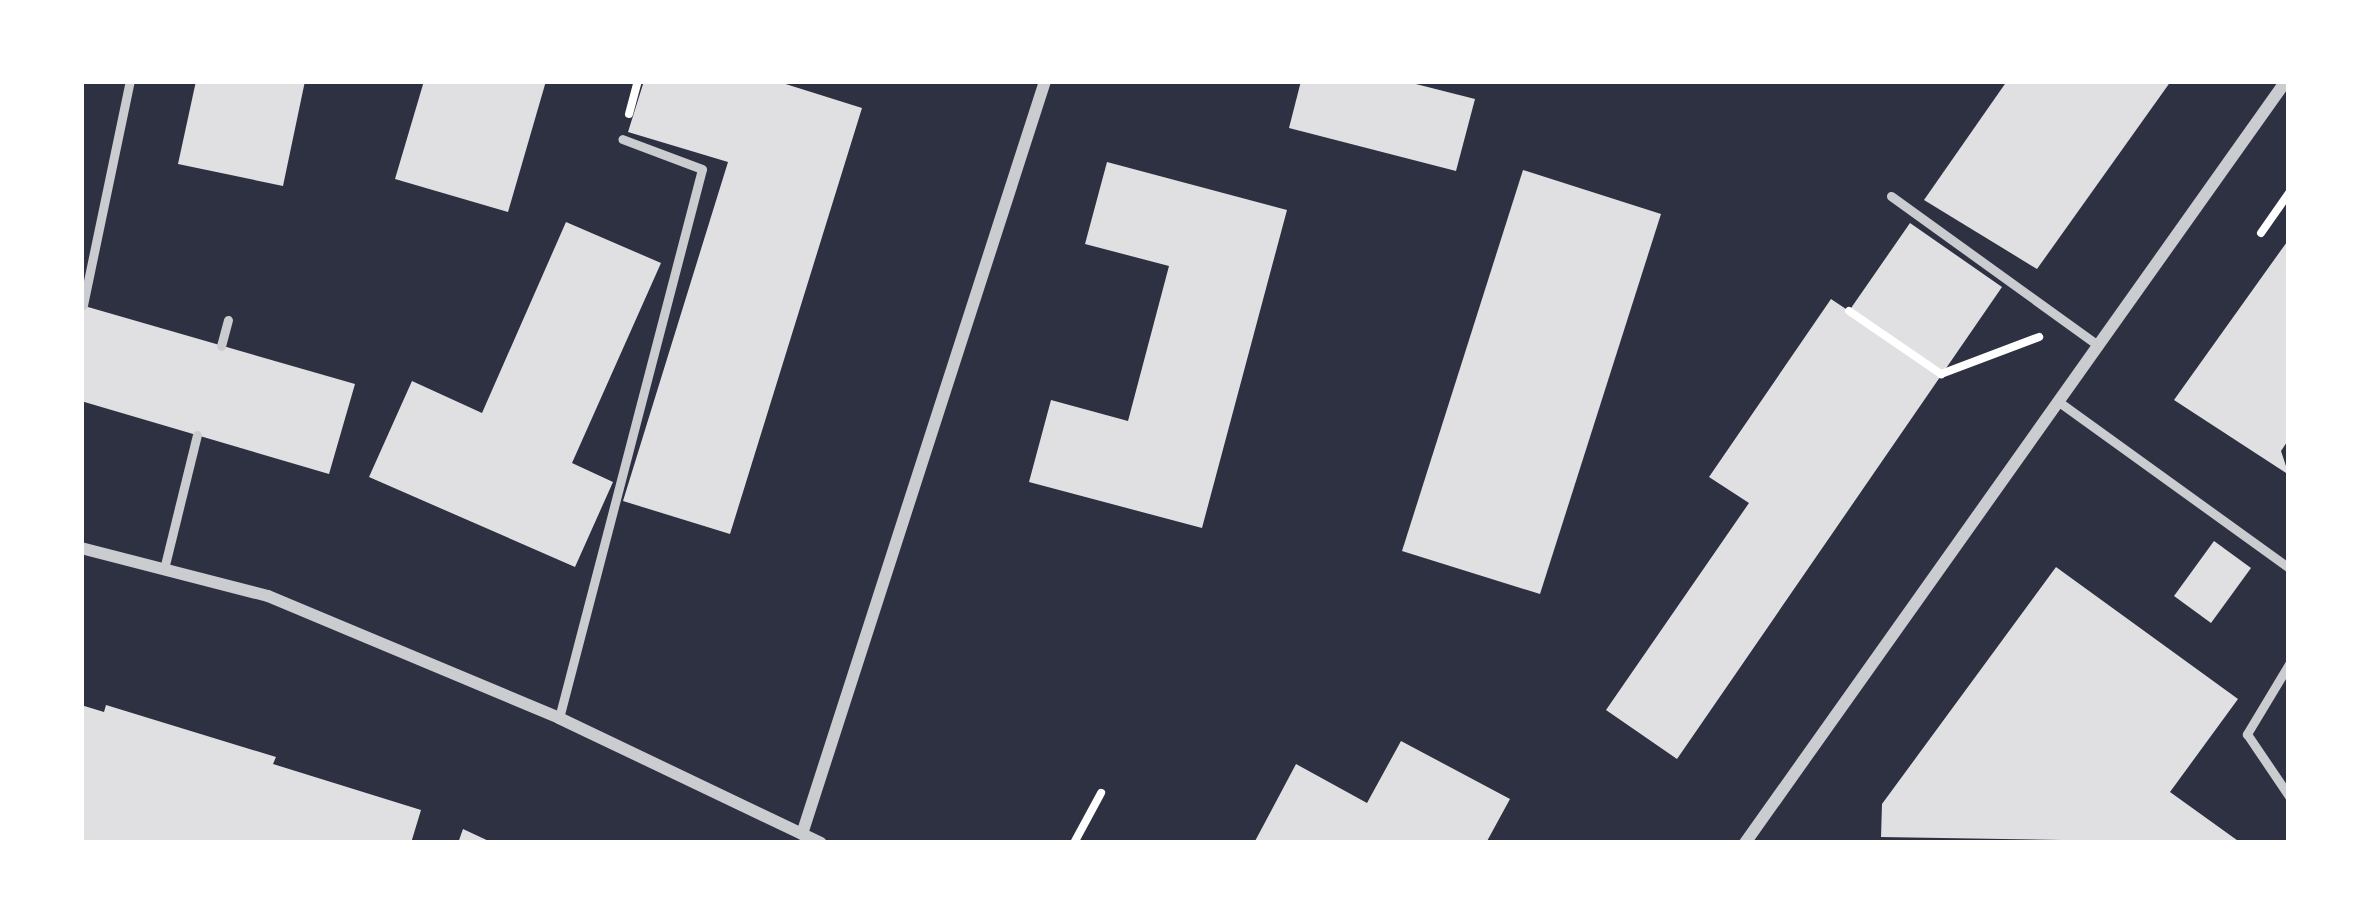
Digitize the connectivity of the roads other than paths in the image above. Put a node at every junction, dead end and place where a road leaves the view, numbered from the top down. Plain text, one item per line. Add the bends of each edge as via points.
1 (130, 81) edge
2 (1045, 81) edge
3 (2286, 81) edge
4 (622, 139) dead end
5 (1892, 196) dead end
6 (83, 305) edge
7 (228, 320) dead end
8 (221, 346) dead end
9 (2099, 346) junction
10 (2059, 401) junction
11 (197, 436) dead end
12 (81, 548) edge
13 (2289, 568) edge
14 (164, 569) junction
15 (2289, 664) edge
16 (559, 718) junction
17 (2289, 796) edge
18 (802, 834) junction
19 (821, 843) edge
20 (1745, 843) edge

1 - 6 lane
2 - 18 street
3 - 9 street
4 - 16 lane via 702,169
5 - 9 lane
7 - 8 lane
9 - 10 street
10 - 13 lane
10 - 20 street
11 - 14 lane
12 - 14 street
14 - 16 street via 268,596
15 - 17 lane via 2247,734
16 - 18 street
18 - 19 street

